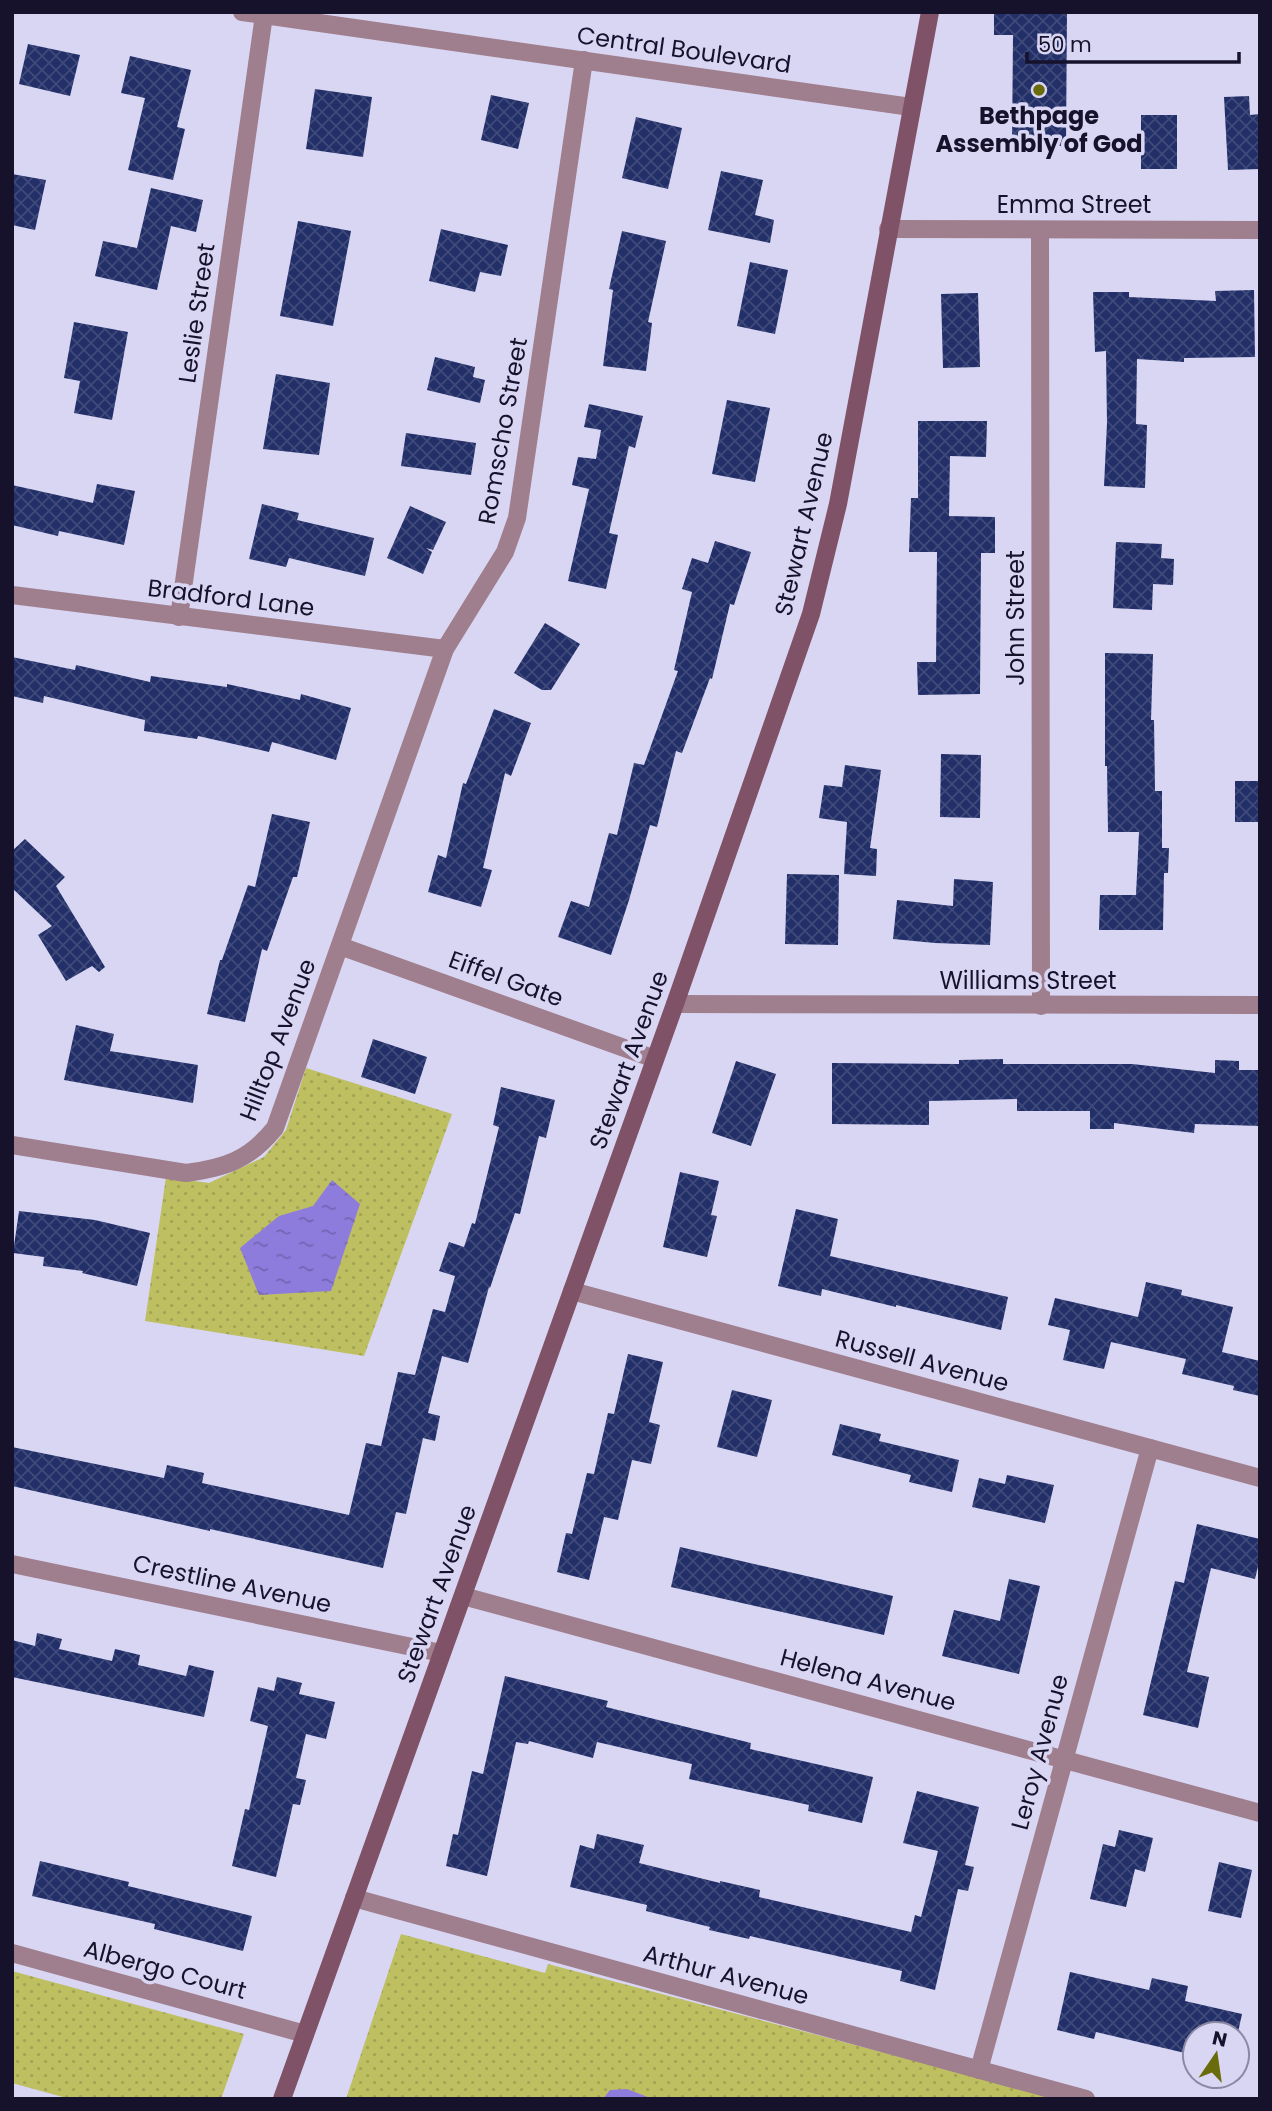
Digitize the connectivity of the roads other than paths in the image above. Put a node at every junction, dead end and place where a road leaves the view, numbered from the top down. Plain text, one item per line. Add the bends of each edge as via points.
1 (242, 12) edge
2 (930, 12) edge
3 (264, 15) junction
4 (584, 60) junction
5 (911, 107) junction
6 (888, 229) junction
7 (1040, 230) junction
8 (1260, 230) edge
9 (12, 595) edge
10 (179, 617) junction
11 (445, 649) junction
12 (341, 946) junction
13 (675, 1004) junction
14 (1260, 1005) edge
15 (1041, 1006) junction
16 (655, 1059) junction
17 (12, 1145) edge
18 (572, 1292) junction
19 (1150, 1448) junction
20 (1260, 1478) edge
21 (12, 1564) edge
22 (463, 1596) junction
23 (442, 1653) junction
24 (1064, 1759) junction
25 (1260, 1813) edge
26 (354, 1898) junction
27 (12, 1954) edge
28 (305, 2034) junction
29 (979, 2070) junction
30 (282, 2099) edge
31 (1086, 2099) edge

1 - 3 street, Central Boulevard
2 - 5 main road, Stewart Avenue
3 - 4 street, Central Boulevard
3 - 10 street, Leslie Street
4 - 5 street, Central Boulevard
4 - 11 street, Romscho Street via 517,518 505,552
5 - 6 main road, Stewart Avenue
6 - 7 street, Emma Street
6 - 13 main road, Stewart Avenue via 838,504 811,614
7 - 8 street, Emma Street
7 - 15 street, John Street
9 - 10 street, Bradford Lane
10 - 11 street, Bradford Lane
11 - 12 street, Romscho Street
12 - 16 street, Eiffel Gate
12 - 17 street, Hilltop Avenue via 275,1128 240,1160 186,1173
13 - 15 street, Williams Street
13 - 16 main road, Stewart Avenue
14 - 15 street, Williams Street
16 - 18 main road, Stewart Avenue
18 - 19 street, Russell Avenue
18 - 22 main road, Stewart Avenue
19 - 20 street, Russell Avenue
19 - 24 street, Leroy Avenue
21 - 23 street, Crestline Avenue
22 - 23 main road, Stewart Avenue
22 - 24 street, Helena Avenue
23 - 26 main road, Stewart Avenue
24 - 25 street, Helena Avenue
24 - 29 street, Leroy Avenue
26 - 28 main road, Stewart Avenue
26 - 29 street, Arthur Avenue
27 - 28 street, Albergo Court
28 - 30 main road, Stewart Avenue
29 - 31 street, Arthur Avenue

